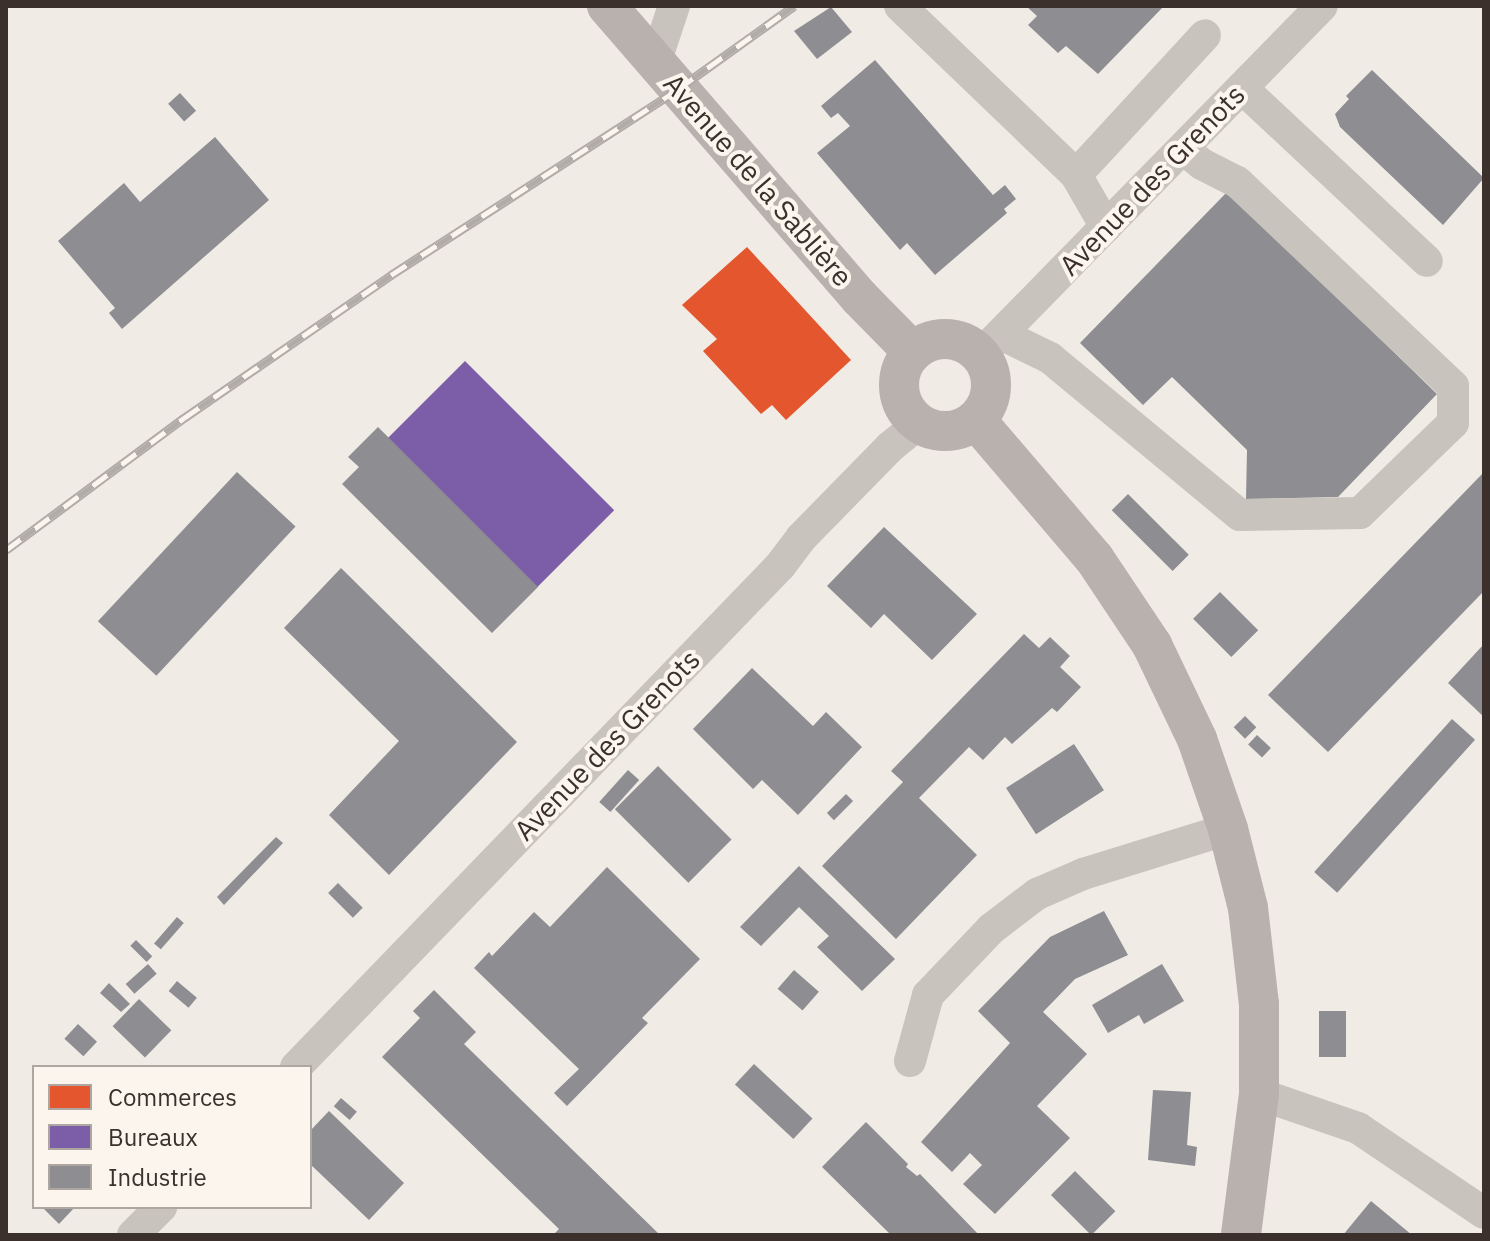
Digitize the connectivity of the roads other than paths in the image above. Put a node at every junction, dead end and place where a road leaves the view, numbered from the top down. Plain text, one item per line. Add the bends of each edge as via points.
1 (607, 6) edge
2 (674, 6) edge
3 (900, 6) edge
4 (1322, 6) edge
5 (1205, 35) dead end
6 (655, 63) junction
7 (1242, 88) junction
8 (1183, 149) junction
9 (1076, 175) junction
10 (1106, 227) junction
11 (1427, 261) dead end
12 (991, 344) junction
13 (913, 352) junction
14 (976, 420) junction
15 (918, 424) junction
16 (1228, 829) junction
17 (910, 1061) dead end
18 (298, 1065) edge
19 (1259, 1094) junction
20 (159, 1209) edge
21 (1484, 1213) edge
22 (133, 1235) edge
23 (1241, 1235) edge

1 - 6 main road, Avenue de la Sablière
2 - 6 street
3 - 9 street
4 - 7 street, Avenue des Grenots
5 - 9 street
6 - 13 main road, Avenue de la Sablière
7 - 8 street, Avenue des Grenots
7 - 11 street
8 - 10 street, Avenue des Grenots
8 - 12 street via 1237,182 1453,386 1453,423 1360,513 1240,515 1050,358
9 - 10 street
10 - 12 street, Avenue des Grenots
12 - 13 main road via 949,338 927,342
12 - 14 main road via 987,408
13 - 15 main road via 898,384 901,402
14 - 15 main road via 953,432
14 - 16 main road via 1094,558 1152,645 1197,739
15 - 18 street, Avenue des Grenots via 801,538 780,566
16 - 17 street via 1083,874 1037,894 991,929 928,995
16 - 19 main road via 1248,908 1259,1004
19 - 21 street via 1358,1128
19 - 23 main road
20 - 22 street

